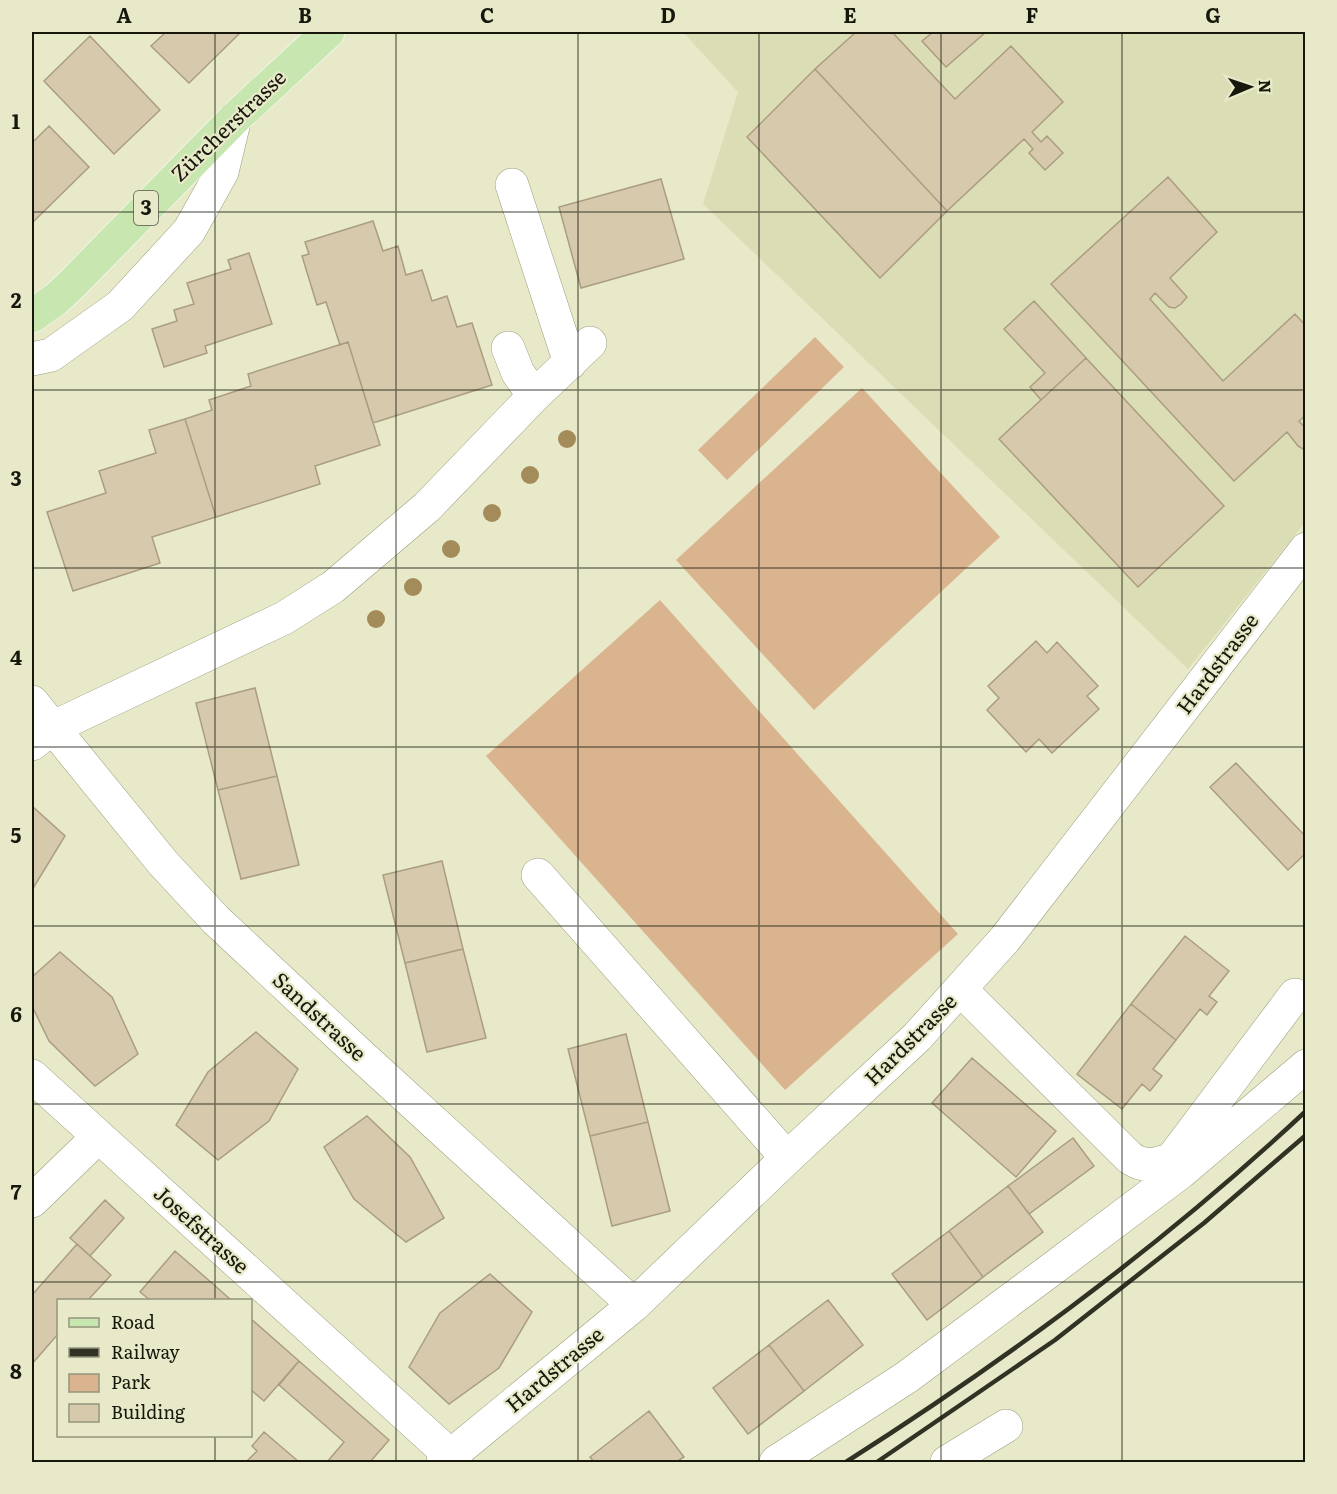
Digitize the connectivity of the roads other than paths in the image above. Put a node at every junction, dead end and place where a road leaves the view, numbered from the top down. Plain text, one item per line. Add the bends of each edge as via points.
1 (328, 32) edge
2 (235, 118) junction
3 (512, 185) dead end
4 (44, 308) edge
5 (32, 336) edge
6 (508, 348) dead end
7 (32, 359) edge
8 (534, 396) junction
9 (1305, 549) edge
10 (32, 702) edge
11 (42, 736) edge
12 (538, 875) dead end
13 (961, 990) junction
14 (1295, 994) dead end
15 (1305, 1066) edge
16 (32, 1076) edge
17 (98, 1137) junction
18 (787, 1158) junction
19 (32, 1201) edge
20 (634, 1305) junction
21 (1006, 1426) dead end
22 (449, 1460) edge
23 (776, 1462) edge
24 (947, 1462) edge

1 - 2 main road, Zürcherstrasse / 3
2 - 4 main road, Zürcherstrasse / 3
2 - 7 street via 222,172 189,231 120,306 51,355
3 - 8 street via 580,353
4 - 5 main road, Zürcherstrasse / 3
6 - 8 street via 518,373
8 - 11 street via 427,507 333,587 284,618
9 - 13 street, Hardstrasse via 1005,939
10 - 11 street, Sandstrasse
11 - 20 street, Sandstrasse via 216,920
12 - 18 street
13 - 14 street via 1141,1165 1172,1159
13 - 18 street, Hardstrasse via 917,1037
15 - 23 street via 1182,1172 907,1377
16 - 17 street, Josefstrasse
17 - 19 street
17 - 22 street, Josefstrasse
18 - 20 street, Hardstrasse
20 - 22 street, Hardstrasse
21 - 24 street

